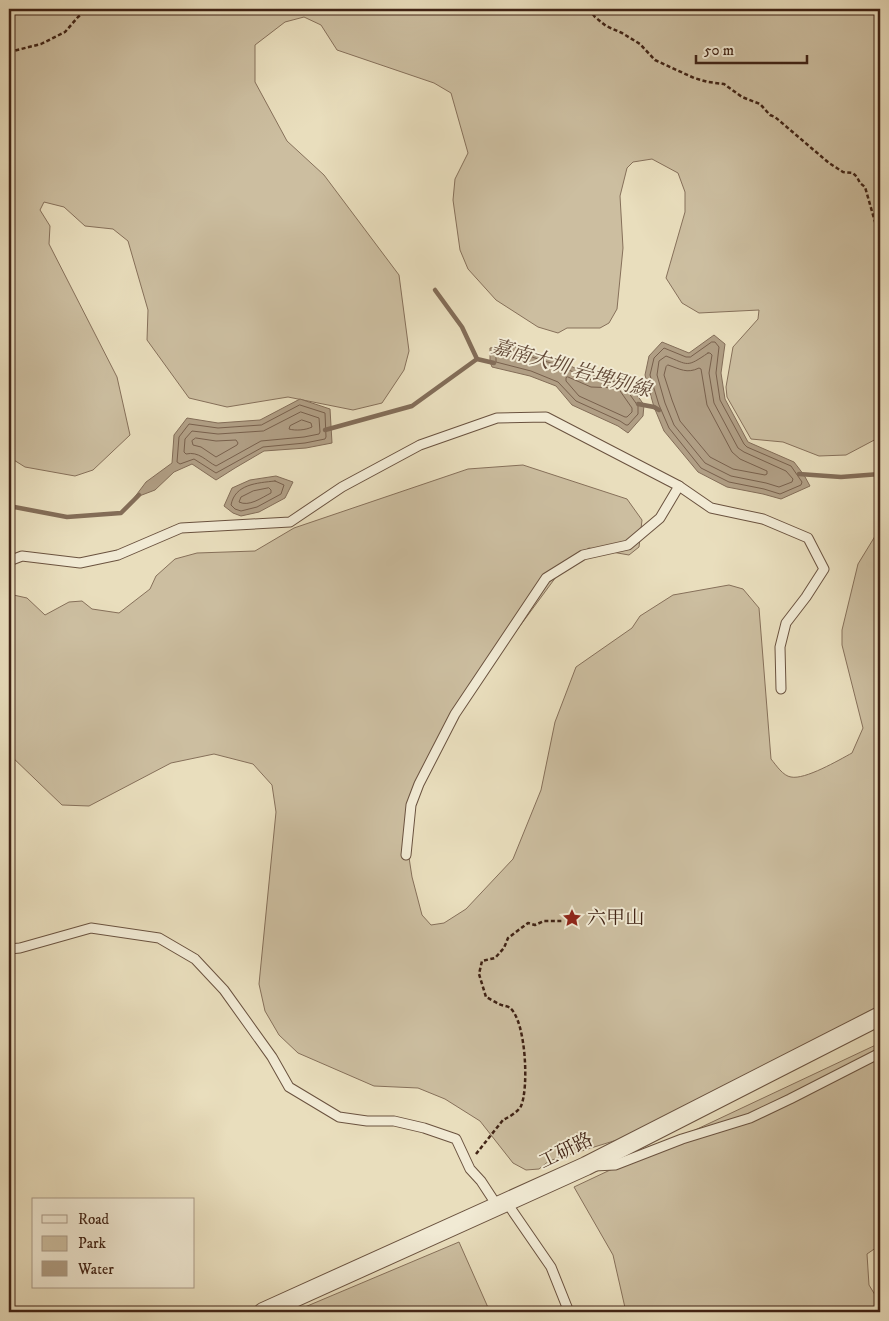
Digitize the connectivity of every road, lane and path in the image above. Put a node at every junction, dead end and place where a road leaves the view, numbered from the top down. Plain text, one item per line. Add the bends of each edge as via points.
1 (88, 9) edge
2 (589, 9) edge
3 (9, 52) edge
4 (880, 227) edge
5 (679, 486) junction
6 (9, 561) edge
7 (781, 689) dead end
8 (406, 855) dead end
9 (563, 921) dead end
10 (9, 949) edge
11 (880, 1016) edge
12 (880, 1053) edge
13 (586, 1166) junction
14 (470, 1169) junction
15 (503, 1205) junction
16 (263, 1312) edge
17 (569, 1312) edge

1 - 3 path via 65,32 41,44
2 - 4 path via 606,26 640,44 655,60 694,78 724,84 742,97 760,104 823,159 843,172 857,176 865,188 875,222
5 - 6 lane via 546,417 497,418 420,445 342,487 290,522 181,528 118,555 80,563 22,556
5 - 7 lane via 711,508 763,519 808,538 820,561 824,569 786,623 780,646
5 - 8 lane via 660,518 628,545 583,555 546,578 441,740 411,805
9 - 14 path via 528,923 508,938 494,958 482,961 479,974 486,997 510,1008 518,1019 525,1050 526,1088 521,1107 503,1120 478,1151
10 - 14 lane via 91,928 159,938 195,959 224,990 272,1057 289,1087 339,1117 394,1122 456,1139
11 - 13 street, 工研路
12 - 13 lane via 750,1118 682,1138 615,1165
13 - 15 street, 工研路
14 - 15 lane
15 - 16 street, 工研路
15 - 17 lane via 551,1267

